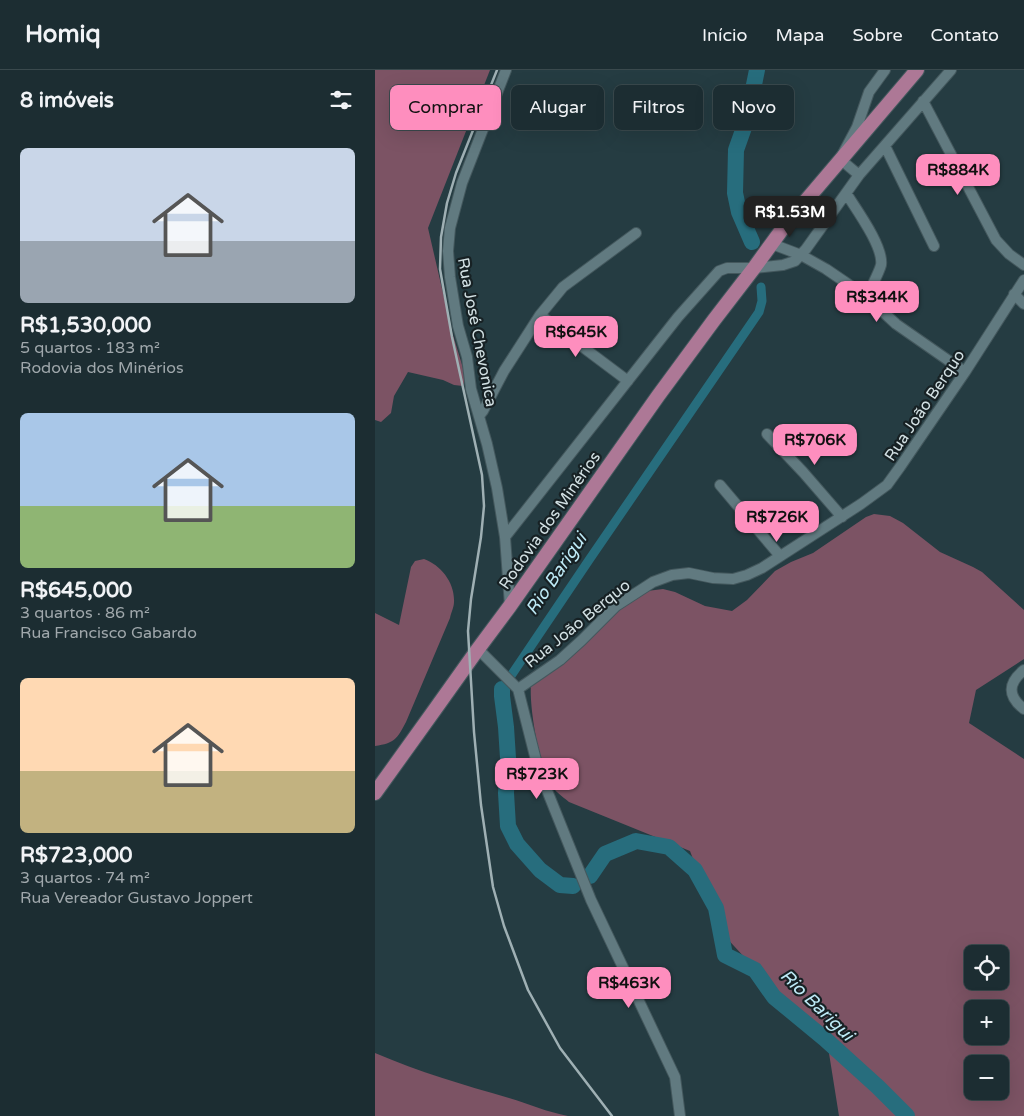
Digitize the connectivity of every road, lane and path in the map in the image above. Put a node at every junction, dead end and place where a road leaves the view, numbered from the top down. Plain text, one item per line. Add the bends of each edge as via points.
1 (506, 70) edge
2 (885, 70) edge
3 (917, 70) edge
4 (951, 70) edge
5 (923, 101) junction
6 (885, 146) junction
7 (840, 159) junction
8 (859, 175) junction
9 (846, 193) junction
10 (636, 233) dead end
11 (772, 244) junction
12 (933, 246) dead end
13 (801, 255) junction
14 (1024, 265) edge
15 (754, 268) junction
16 (1024, 280) edge
17 (1014, 294) junction
18 (867, 297) junction
19 (1024, 304) edge
20 (540, 315) junction
21 (965, 372) junction
22 (628, 381) junction
23 (479, 416) junction
24 (767, 434) dead end
25 (720, 485) dead end
26 (842, 516) junction
27 (505, 537) junction
28 (780, 556) junction
29 (510, 606) junction
30 (478, 648) junction
31 (1024, 670) edge
32 (518, 689) junction
33 (1024, 709) edge
34 (375, 793) edge
35 (681, 1116) edge

1 - 23 street, Rua José Chevonica via 461,183 449,236 458,326
2 - 7 street via 869,92 857,127
3 - 7 main road, Rodovia dos Minérios
4 - 5 street
5 - 6 street
5 - 14 street via 997,240
6 - 8 street
6 - 12 street
7 - 8 street
7 - 11 main road, Rodovia dos Minérios
8 - 9 street
9 - 13 street
9 - 18 street via 879,252 881,265
10 - 20 street via 563,287
11 - 13 street
11 - 15 main road, Rodovia dos Minérios
13 - 15 street via 783,265
13 - 18 street
15 - 22 street via 719,271
15 - 29 main road, Rodovia dos Minérios via 658,396
16 - 17 street, Rua João Berquo
17 - 19 street
17 - 21 street, Rua João Berquo
18 - 21 street via 896,324
20 - 22 street
20 - 23 street
21 - 26 street, Rua João Berquo via 887,485
22 - 27 street
23 - 27 street, Rua José Chevonica
24 - 26 street
25 - 28 street
26 - 28 street, Rua João Berquo
27 - 29 street, Rua José Chevonica
28 - 32 street, Rua João Berquo via 762,568 733,579 689,573 653,582 616,606 560,660
29 - 30 main road, Rodovia dos Minérios
30 - 32 street, Rua João Berquo
30 - 34 main road, Rodovia dos Minérios
31 - 33 street via 1012,685 1011,692
32 - 35 street via 537,768 591,900 675,1077

